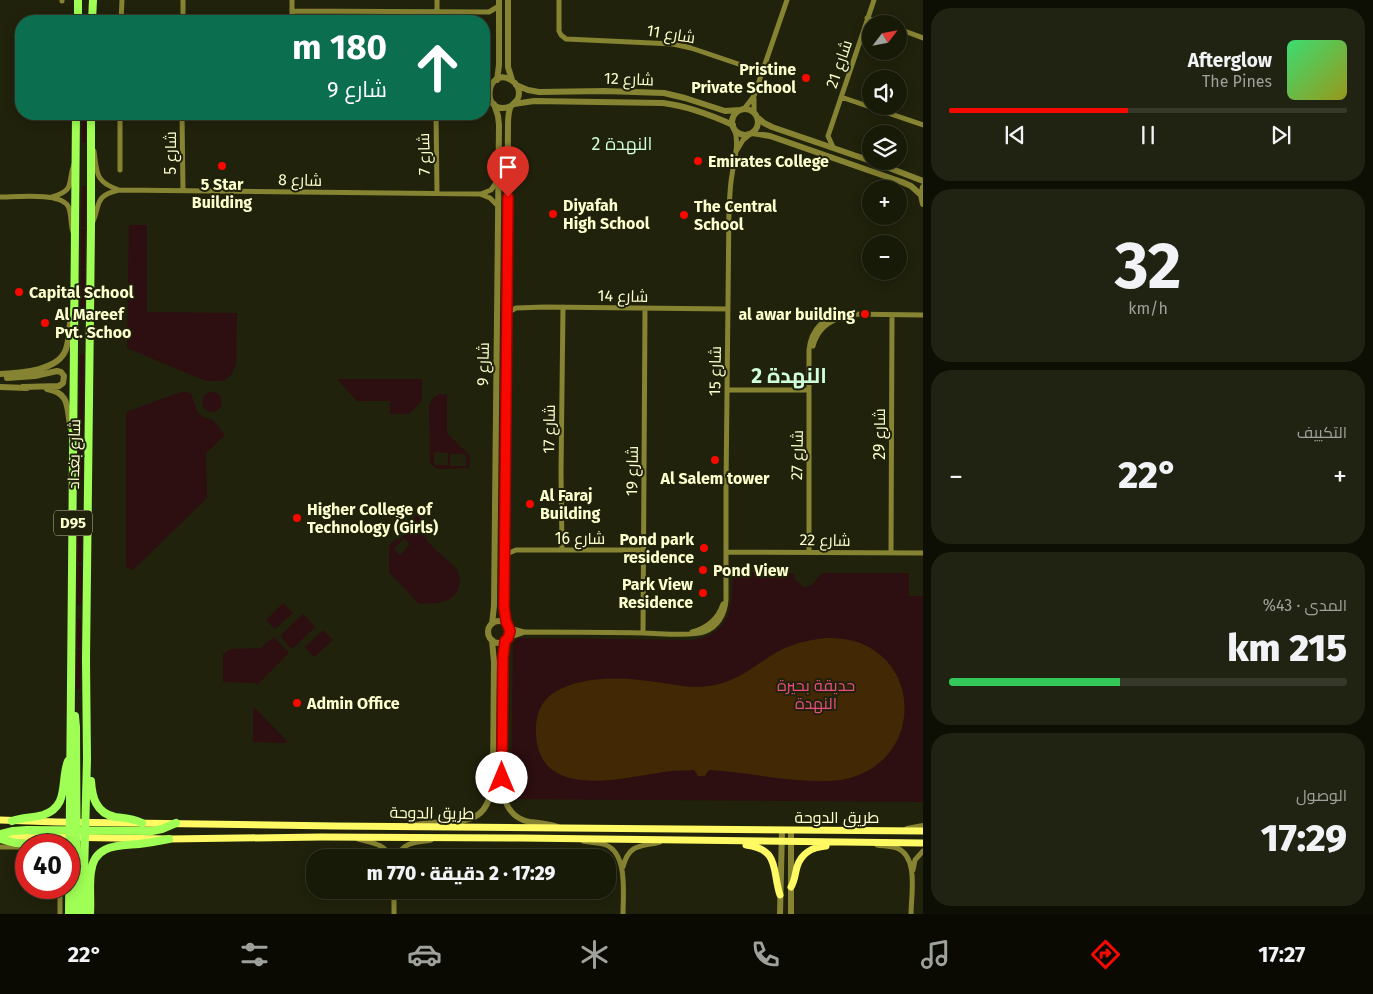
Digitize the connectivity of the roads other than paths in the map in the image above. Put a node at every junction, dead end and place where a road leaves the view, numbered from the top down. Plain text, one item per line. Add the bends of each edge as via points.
1 (78, 0) edge
2 (92, 0) edge
3 (122, 0) edge
4 (183, 0) edge
5 (292, 0) edge
6 (437, 0) edge
7 (508, 0) edge
8 (559, 0) edge
9 (788, 0) edge
10 (874, 0) edge
11 (499, 3) edge
12 (292, 11) junction
13 (437, 12) junction
14 (489, 12) junction
15 (78, 15) edge
16 (92, 15) edge
17 (121, 15) edge
18 (183, 15) edge
19 (292, 15) edge
20 (868, 15) edge
21 (499, 21) junction
22 (908, 32) edge
23 (862, 33) edge
24 (923, 38) edge
25 (762, 72) junction
26 (494, 82) junction
27 (514, 83) junction
28 (490, 85) edge
29 (490, 88) edge
30 (754, 96) junction
31 (490, 97) edge
32 (841, 97) junction
33 (492, 102) junction
34 (513, 105) junction
35 (742, 110) junction
36 (756, 115) junction
37 (76, 120) edge
38 (91, 120) edge
39 (120, 120) edge
40 (182, 120) edge
41 (436, 120) edge
42 (91, 124) junction
43 (923, 125) edge
44 (734, 126) junction
45 (751, 134) junction
46 (828, 136) junction
47 (818, 142) junction
48 (833, 148) junction
49 (736, 150) junction
50 (862, 158) edge
51 (76, 159) junction
52 (120, 170) dead end
53 (894, 170) edge
54 (498, 180) junction
55 (923, 181) edge
56 (923, 187) edge
57 (119, 190) junction
58 (183, 191) junction
59 (437, 193) junction
60 (480, 194) junction
61 (0, 196) edge
62 (921, 196) junction
63 (52, 197) junction
64 (923, 204) edge
65 (498, 206) junction
66 (91, 226) junction
67 (76, 237) junction
68 (76, 299) junction
69 (507, 303) junction
70 (562, 307) junction
71 (516, 308) junction
72 (645, 309) junction
73 (728, 309) junction
74 (507, 313) junction
75 (892, 315) junction
76 (923, 315) edge
77 (0, 376) edge
78 (0, 387) edge
79 (23, 387) junction
80 (727, 390) junction
81 (809, 390) junction
82 (74, 435) junction
83 (496, 474) junction
84 (505, 510) junction
85 (504, 541) junction
86 (516, 550) junction
87 (562, 550) junction
88 (643, 550) junction
89 (726, 552) junction
90 (808, 552) junction
91 (891, 553) junction
92 (923, 553) edge
93 (504, 557) junction
94 (492, 624) junction
95 (508, 626) junction
96 (525, 632) junction
97 (643, 633) junction
98 (506, 639) junction
99 (492, 640) junction
100 (71, 701) junction
101 (71, 755) junction
102 (87, 759) junction
103 (0, 820) edge
104 (12, 821) junction
105 (142, 823) junction
106 (176, 824) junction
107 (407, 826) junction
108 (923, 826) edge
109 (562, 828) junction
110 (77, 830) junction
111 (782, 830) junction
112 (791, 830) junction
113 (902, 831) junction
114 (923, 831) edge
115 (0, 837) edge
116 (356, 838) junction
117 (438, 838) junction
118 (169, 839) junction
119 (581, 839) junction
120 (663, 840) junction
121 (728, 841) junction
122 (782, 842) junction
123 (791, 842) junction
124 (849, 842) junction
125 (871, 842) junction
126 (923, 843) edge
127 (15, 844) edge
128 (0, 847) edge
129 (15, 847) edge
130 (386, 849) edge
131 (401, 849) edge
132 (923, 851) edge
133 (622, 870) junction
134 (912, 873) junction
135 (791, 887) junction
136 (780, 895) junction
137 (60, 899) edge
138 (394, 899) edge
139 (69, 900) joint
140 (60, 914) edge
141 (69, 914) edge
142 (77, 914) edge
143 (83, 914) edge
144 (90, 914) edge
145 (394, 914) edge
146 (623, 914) edge
147 (780, 914) edge
148 (790, 914) edge
149 (911, 914) edge

1 - 15 main road
2 - 16 main road
3 - 17 street
4 - 18 street
5 - 12 street
6 - 13 street
7 - 27 street via 508,67
8 - 25 street, شارع 11 via 558,28 566,39 674,44
9 - 25 street
10 - 20 street, شارع 21
11 - 14 street
11 - 21 street
12 - 13 street
12 - 19 street
13 - 14 street
14 - 21 street
21 - 26 street via 499,65
22 - 24 street
23 - 32 street, شارع 21
25 - 30 street
26 - 27 street via 502,78
26 - 28 street
26 - 29 street
27 - 34 street via 519,93
27 - 35 street, شارع 12 via 533,91 664,94 725,111
30 - 35 street
30 - 36 street
31 - 33 street
32 - 43 street
32 - 46 street, شارع 21
33 - 34 street via 504,108
33 - 54 street, شارع 9 via 498,120
34 - 44 street, شارع 12 via 534,101 663,103
34 - 69 street, شارع 9 via 508,120
35 - 36 street
35 - 44 street via 735,115
36 - 45 street via 758,126
36 - 47 street via 768,126
37 - 51 main road, شارع بغداد / D95
38 - 42 main road, شارع بغداد / D95
39 - 52 street
40 - 58 street, شارع 5
41 - 59 street, شارع 7
42 - 57 street via 98,174 105,184
42 - 66 main road, شارع بغداد / D95
44 - 45 street via 743,135
44 - 49 street, شارع 15
45 - 49 street
45 - 62 street via 770,136 902,182
46 - 47 street
46 - 48 street
47 - 48 street
48 - 50 street
49 - 73 street, شارع 15 via 730,195
51 - 63 street via 69,187 64,193
51 - 67 main road, شارع بغداد / D95
53 - 55 street
54 - 60 street via 491,190
54 - 65 street, شارع 9
56 - 62 street
57 - 58 street, شارع 8
57 - 66 street via 99,200
58 - 59 street, شارع 8
59 - 60 street, شارع 8
60 - 65 street
61 - 63 street
62 - 64 street
63 - 67 street via 67,205
65 - 83 street, شارع 9
66 - 102 main road, شارع بغداد / D95
67 - 68 main road, شارع بغداد / D95
68 - 77 street via 67,347 60,360 40,368
68 - 82 main road, شارع بغداد / D95
69 - 71 street
69 - 74 street, شارع 9
70 - 71 street, شارع 14
70 - 72 street, شارع 14
70 - 87 street, شارع 17
71 - 74 street, شارع 14
72 - 73 street, شارع 14
72 - 88 street, شارع 19
73 - 80 street, شارع 15
74 - 84 street, شارع 9
75 - 76 street, شارع 27
75 - 81 street, شارع 27 via 856,315 836,319 821,329 814,340 810,359
75 - 91 street, شارع 29
77 - 79 street via 35,376 57,370 64,376 63,383 57,386
78 - 79 street
79 - 82 street via 52,390 62,396
80 - 81 street
80 - 89 street, شارع 15
81 - 90 street, شارع 27
82 - 100 main road, شارع بغداد / D95
83 - 84 street
83 - 94 street, شارع 9
84 - 85 street, شارع 9
85 - 86 street
85 - 93 street, شارع 9
86 - 87 street, شارع 16
86 - 93 street
87 - 88 street, شارع 16
88 - 97 street, شارع 19
89 - 90 street, شارع 22
89 - 97 street, شارع 15 via 726,592 715,620 684,634
90 - 91 street, شارع 22
91 - 92 street, شارع 22
93 - 95 street, شارع 9 via 504,612
94 - 95 street via 498,621
94 - 99 street via 489,634
95 - 96 street, شارع 15
95 - 98 street via 510,631
96 - 97 street, شارع 15
96 - 98 street, شارع 15
98 - 99 street via 498,643
98 - 109 street via 503,657 504,798 509,809 519,818
99 - 107 street via 493,776 487,804 478,815 465,820
100 - 101 main road, شارع بغداد / D95
100 - 110 main road via 76,727
101 - 104 main road via 65,769 62,796 55,808 41,816
101 - 110 main road, شارع بغداد / D95
102 - 105 main road via 92,792 98,806 111,816
102 - 110 main road, شارع بغداد / D95
103 - 104 main road, طريق الدوحة
104 - 110 main road, طريق الدوحة
105 - 106 main road, طريق الدوحة
105 - 110 main road, طريق الدوحة
106 - 107 main road, طريق الدوحة
106 - 110 main road via 152,831
107 - 109 main road, طريق الدوحة
108 - 113 street
109 - 111 main road, طريق الدوحة
110 - 115 main road via 20,830
110 - 118 main road, طريق الدوحة
110 - 139 main road, شارع بغداد / D95
110 - 142 main road
110 - 143 main road, شارع بغداد / D95
111 - 112 main road, طريق الدوحة
111 - 122 street
112 - 113 main road, طريق الدوحة
112 - 123 street
113 - 114 main road, طريق الدوحة
115 - 127 main road
116 - 117 main road, طريق الدوحة
116 - 118 main road, طريق الدوحة
116 - 130 street
117 - 119 main road, طريق الدوحة
117 - 131 street via 409,844
118 - 144 main road via 113,846 100,853 91,870
119 - 120 main road, طريق الدوحة
119 - 133 street via 613,849
120 - 121 main road, طريق الدوحة
120 - 133 street via 635,847 626,857
121 - 122 main road, طريق الدوحة
121 - 136 main road via 756,847 769,855 776,868
122 - 123 main road, طريق الدوحة
122 - 136 street
123 - 124 main road, طريق الدوحة
123 - 135 street
124 - 125 main road, طريق الدوحة
124 - 135 main road via 819,846 806,853 799,861
125 - 126 main road, طريق الدوحة
125 - 134 street via 901,850
128 - 129 street
132 - 134 street via 915,860
133 - 146 street
134 - 149 street
135 - 148 street
136 - 147 street
137 - 140 street
138 - 145 street
139 - 141 main road, شارع بغداد / D95

